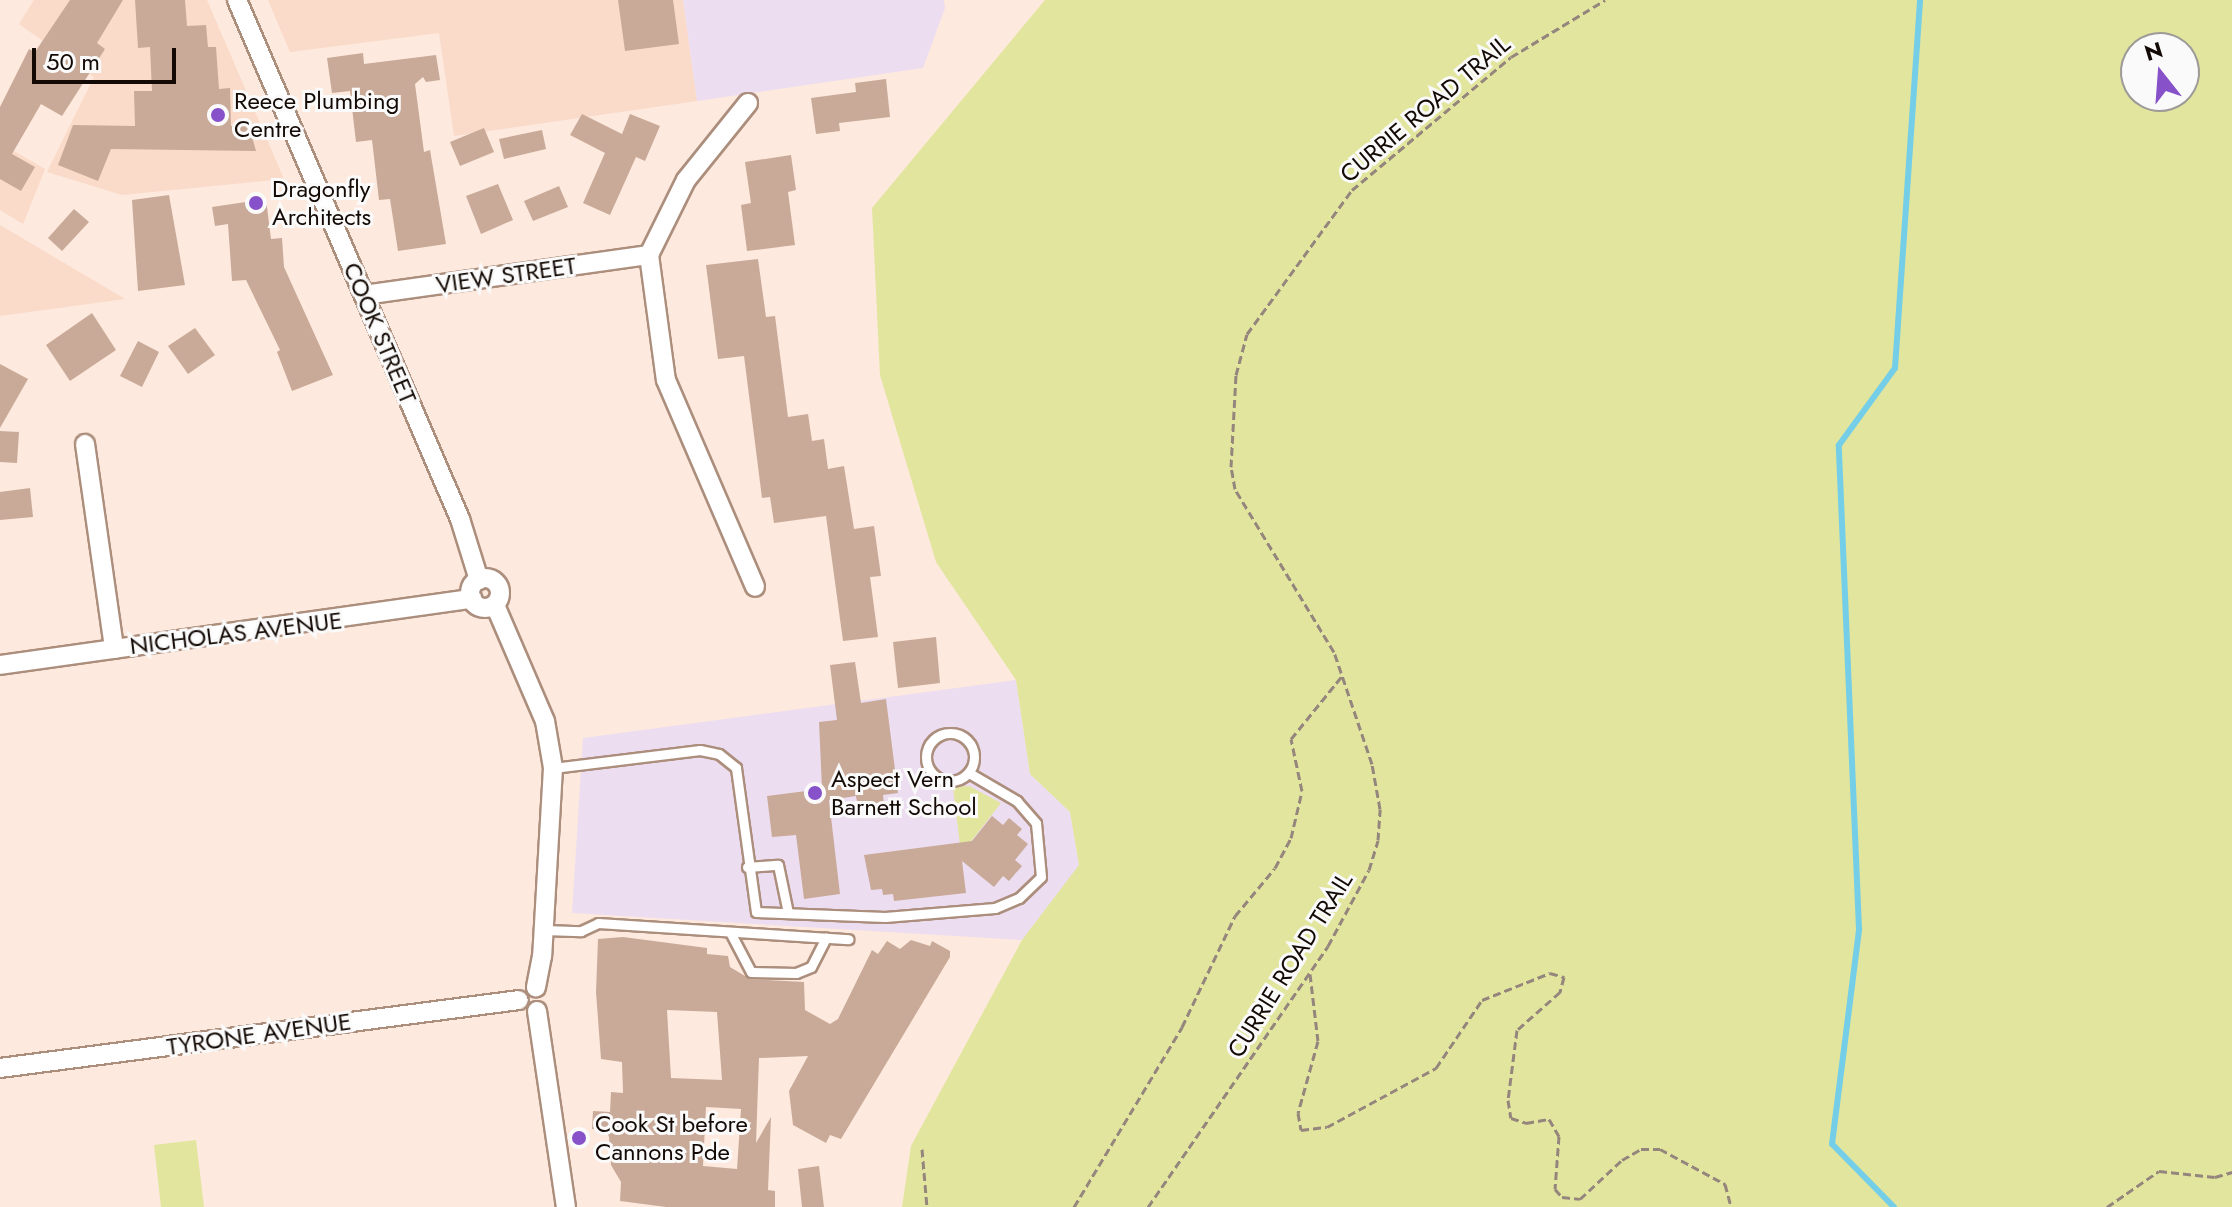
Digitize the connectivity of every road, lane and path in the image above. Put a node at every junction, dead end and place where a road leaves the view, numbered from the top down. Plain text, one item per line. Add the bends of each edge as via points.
1 (237, 0) edge
2 (1605, 0) edge
3 (748, 103) dead end
4 (649, 255) junction
5 (364, 295) junction
6 (85, 444) dead end
7 (479, 580) junction
8 (755, 587) dead end
9 (472, 599) junction
10 (495, 605) junction
11 (114, 649) junction
12 (0, 665) edge
13 (1342, 676) junction
14 (553, 768) junction
15 (969, 773) junction
16 (747, 867) junction
17 (788, 913) junction
18 (544, 930) junction
19 (730, 932) junction
20 (826, 938) junction
21 (848, 939) dead end
22 (1310, 974) junction
23 (536, 987) junction
24 (519, 1000) junction
25 (537, 1011) junction
26 (0, 1068) edge
27 (922, 1149) dead end
28 (2232, 1172) edge
29 (566, 1207) edge
30 (927, 1207) edge
31 (1074, 1207) edge
32 (1148, 1207) edge
33 (1731, 1207) edge
34 (2107, 1207) edge

1 - 5 street, COOK STREET
2 - 13 path, CURRIE ROAD TRAIL via 1511,57 1352,190 1247,334 1236,375 1231,467 1235,489 1324,628
3 - 4 street via 686,180
4 - 5 street, VIEW STREET
4 - 8 street via 666,380
5 - 7 street, COOK STREET via 460,519
6 - 11 street
7 - 9 street
7 - 10 street via 493,580 499,588
9 - 10 street via 482,607
9 - 11 street, NICHOLAS AVENUE
10 - 14 street via 545,721
11 - 12 street, NICHOLAS AVENUE
13 - 22 path, CURRIE ROAD TRAIL via 1372,764 1380,809 1378,840 1369,870
13 - 31 path via 1291,739 1302,791 1291,838 1275,868 1235,916 1182,1027
14 - 16 lane via 700,750 719,754 736,768
14 - 18 street
15 - 15 lane via 954,781 938,779 927,766 930,742 945,733 961,736 974,757
15 - 17 lane via 1017,801 1036,823 1041,877 1019,898 995,908 885,917
16 - 17 lane via 756,912
16 - 17 lane via 778,865
18 - 19 lane via 581,931 598,923
18 - 23 street
19 - 20 lane
19 - 20 lane via 751,972 796,973 811,967
20 - 21 lane
22 - 32 path, CURRIE ROAD TRAIL
22 - 33 path via 1318,1041 1298,1113 1301,1130 1327,1127 1436,1068 1482,1000 1550,973 1564,977 1560,992 1517,1030 1508,1100 1511,1118 1526,1123 1549,1119 1559,1136 1555,1189 1562,1197 1580,1199 1622,1160 1641,1149 1660,1149 1725,1184
23 - 24 street via 524,989
23 - 25 street via 544,997
24 - 25 street via 525,1010
24 - 26 street, TYRONE AVENUE
25 - 29 street
27 - 30 path
28 - 34 path via 2215,1177 2159,1171

